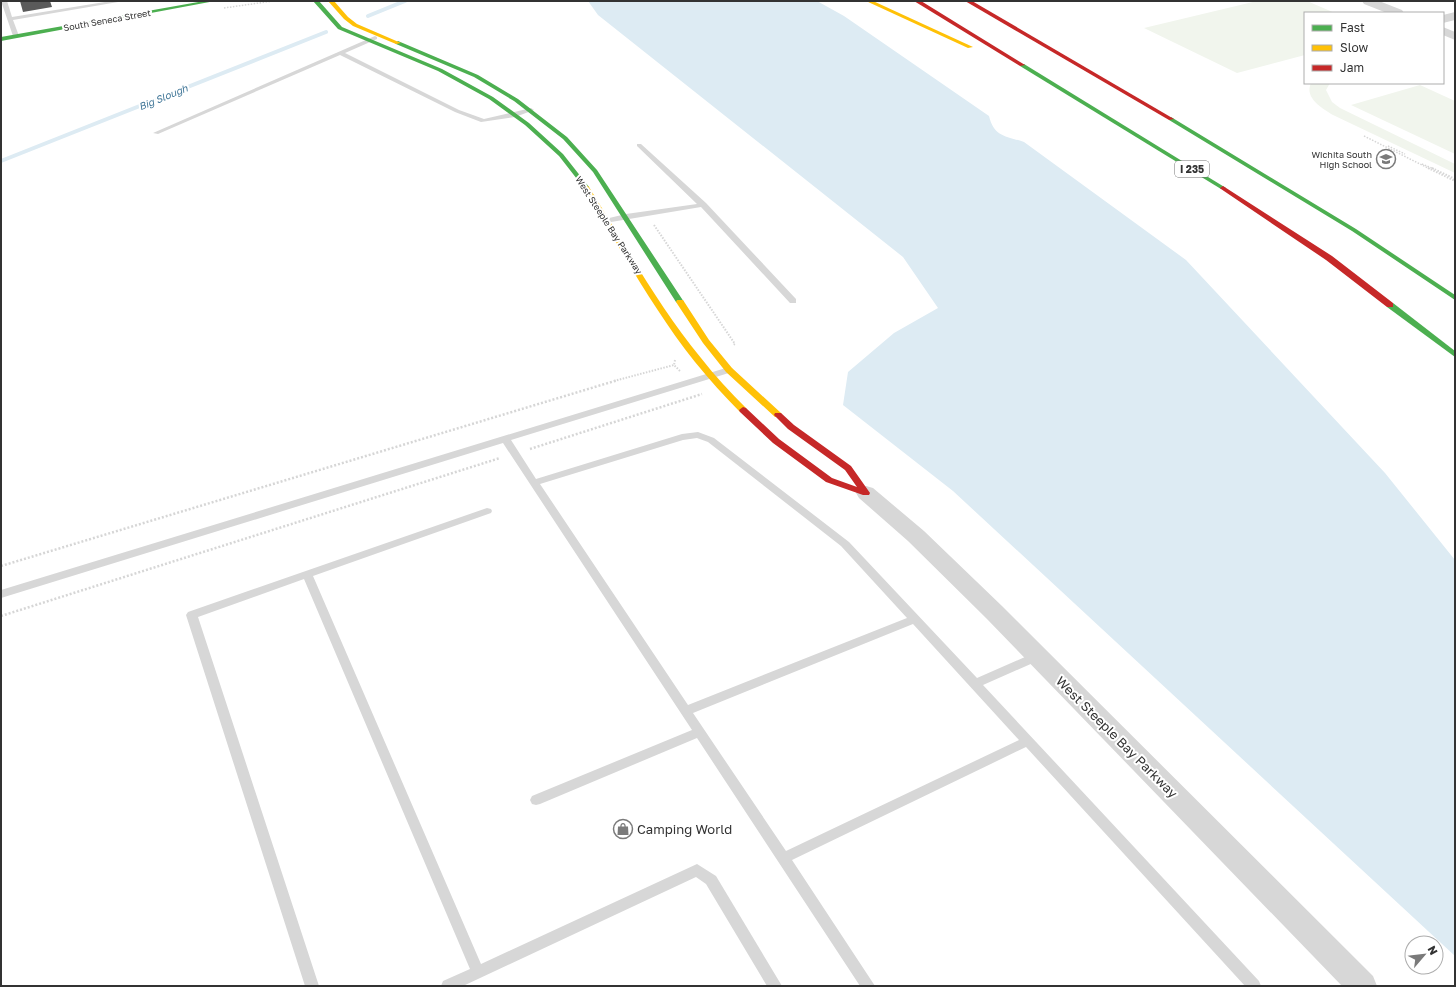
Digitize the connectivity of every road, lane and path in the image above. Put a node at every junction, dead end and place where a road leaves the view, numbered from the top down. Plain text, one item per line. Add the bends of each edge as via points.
1 (4, 1) edge
2 (121, 1) edge
3 (212, 1) edge
4 (316, 1) edge
5 (331, 1) edge
6 (869, 1) edge
7 (917, 1) edge
8 (968, 1) edge
9 (1368, 1) edge
10 (198, 2) edge
11 (1004, 11) dead end
12 (1396, 12) edge
13 (1455, 16) edge
14 (10, 19) junction
15 (1444, 19) edge
16 (1444, 31) edge
17 (16, 36) junction
18 (379, 36) junction
19 (1455, 36) edge
20 (1, 39) edge
21 (368, 41) junction
22 (340, 53) junction
23 (1066, 59) junction
24 (1064, 90) junction
25 (531, 110) junction
26 (515, 116) junction
27 (156, 133) dead end
28 (1364, 136) dead end
29 (1373, 139) dead end
30 (639, 145) dead end
31 (1402, 155) junction
32 (1455, 180) edge
33 (703, 205) junction
34 (626, 216) junction
35 (608, 221) junction
36 (1455, 298) edge
37 (792, 301) dead end
38 (1455, 355) edge
39 (676, 358) dead end
40 (674, 365) junction
41 (729, 370) junction
42 (710, 376) junction
43 (691, 381) junction
44 (505, 439) junction
45 (515, 454) junction
46 (534, 483) junction
47 (866, 493) junction
48 (488, 511) dead end
49 (1, 566) edge
50 (307, 574) junction
51 (1, 594) edge
52 (1, 616) edge
53 (915, 619) junction
54 (1038, 656) junction
55 (975, 684) junction
56 (685, 711) junction
57 (698, 732) junction
58 (1028, 741) junction
59 (536, 800) dead end
60 (783, 858) junction
61 (478, 972) junction
62 (312, 986) edge
63 (448, 986) edge
64 (775, 986) edge
65 (868, 986) edge
66 (1254, 986) edge
67 (1362, 986) edge

1 - 14 lane
2 - 14 lane
3 - 10 main road, South Seneca Street
4 - 21 main road, West Steeple Bay Parkway via 340,28
5 - 18 main road, West Steeple Bay Parkway via 355,25
6 - 24 main road
7 - 24 main road, I 235
8 - 23 main road
9 - 12 street
10 - 17 main road, South Seneca Street
11 - 23 main road
13 - 15 street
14 - 17 lane
16 - 19 street
17 - 20 main road, South Seneca Street
18 - 21 lane
18 - 25 main road, West Steeple Bay Parkway via 476,76
21 - 22 lane
21 - 26 main road, West Steeple Bay Parkway via 440,70 491,98
22 - 26 lane via 457,111 483,121
22 - 27 lane
23 - 36 main road via 1241,160 1354,230
24 - 38 main road, I 235 via 1206,177 1330,258
25 - 26 lane
25 - 34 main road, West Steeple Bay Parkway via 580,153
26 - 35 main road, West Steeple Bay Parkway via 561,155 582,181
28 - 31 path
29 - 31 path via 1405,154
30 - 33 lane
31 - 32 path
33 - 34 lane
33 - 37 lane
34 - 35 lane
34 - 41 main road, West Steeple Bay Parkway via 706,341
35 - 42 main road, West Steeple Bay Parkway via 676,332
39 - 40 path
40 - 43 path
40 - 49 path
41 - 42 lane
41 - 47 main road, West Steeple Bay Parkway via 791,427 848,468
42 - 43 lane
42 - 47 main road, West Steeple Bay Parkway via 770,436 803,462 829,480
43 - 44 lane
43 - 45 path via 704,394
44 - 45 lane
44 - 51 lane
45 - 46 lane
45 - 52 path
46 - 53 lane via 682,436 698,435 711,440 846,544
46 - 56 lane
47 - 54 street, West Steeple Bay Parkway via 916,536
48 - 50 lane
50 - 61 lane
50 - 62 lane via 192,615
53 - 55 lane
53 - 56 lane
54 - 55 lane
54 - 67 street, West Steeple Bay Parkway
55 - 58 lane
56 - 57 lane
57 - 59 lane
57 - 60 lane
58 - 60 lane
58 - 66 lane
60 - 65 lane
61 - 63 lane
61 - 64 lane via 697,870 711,880

